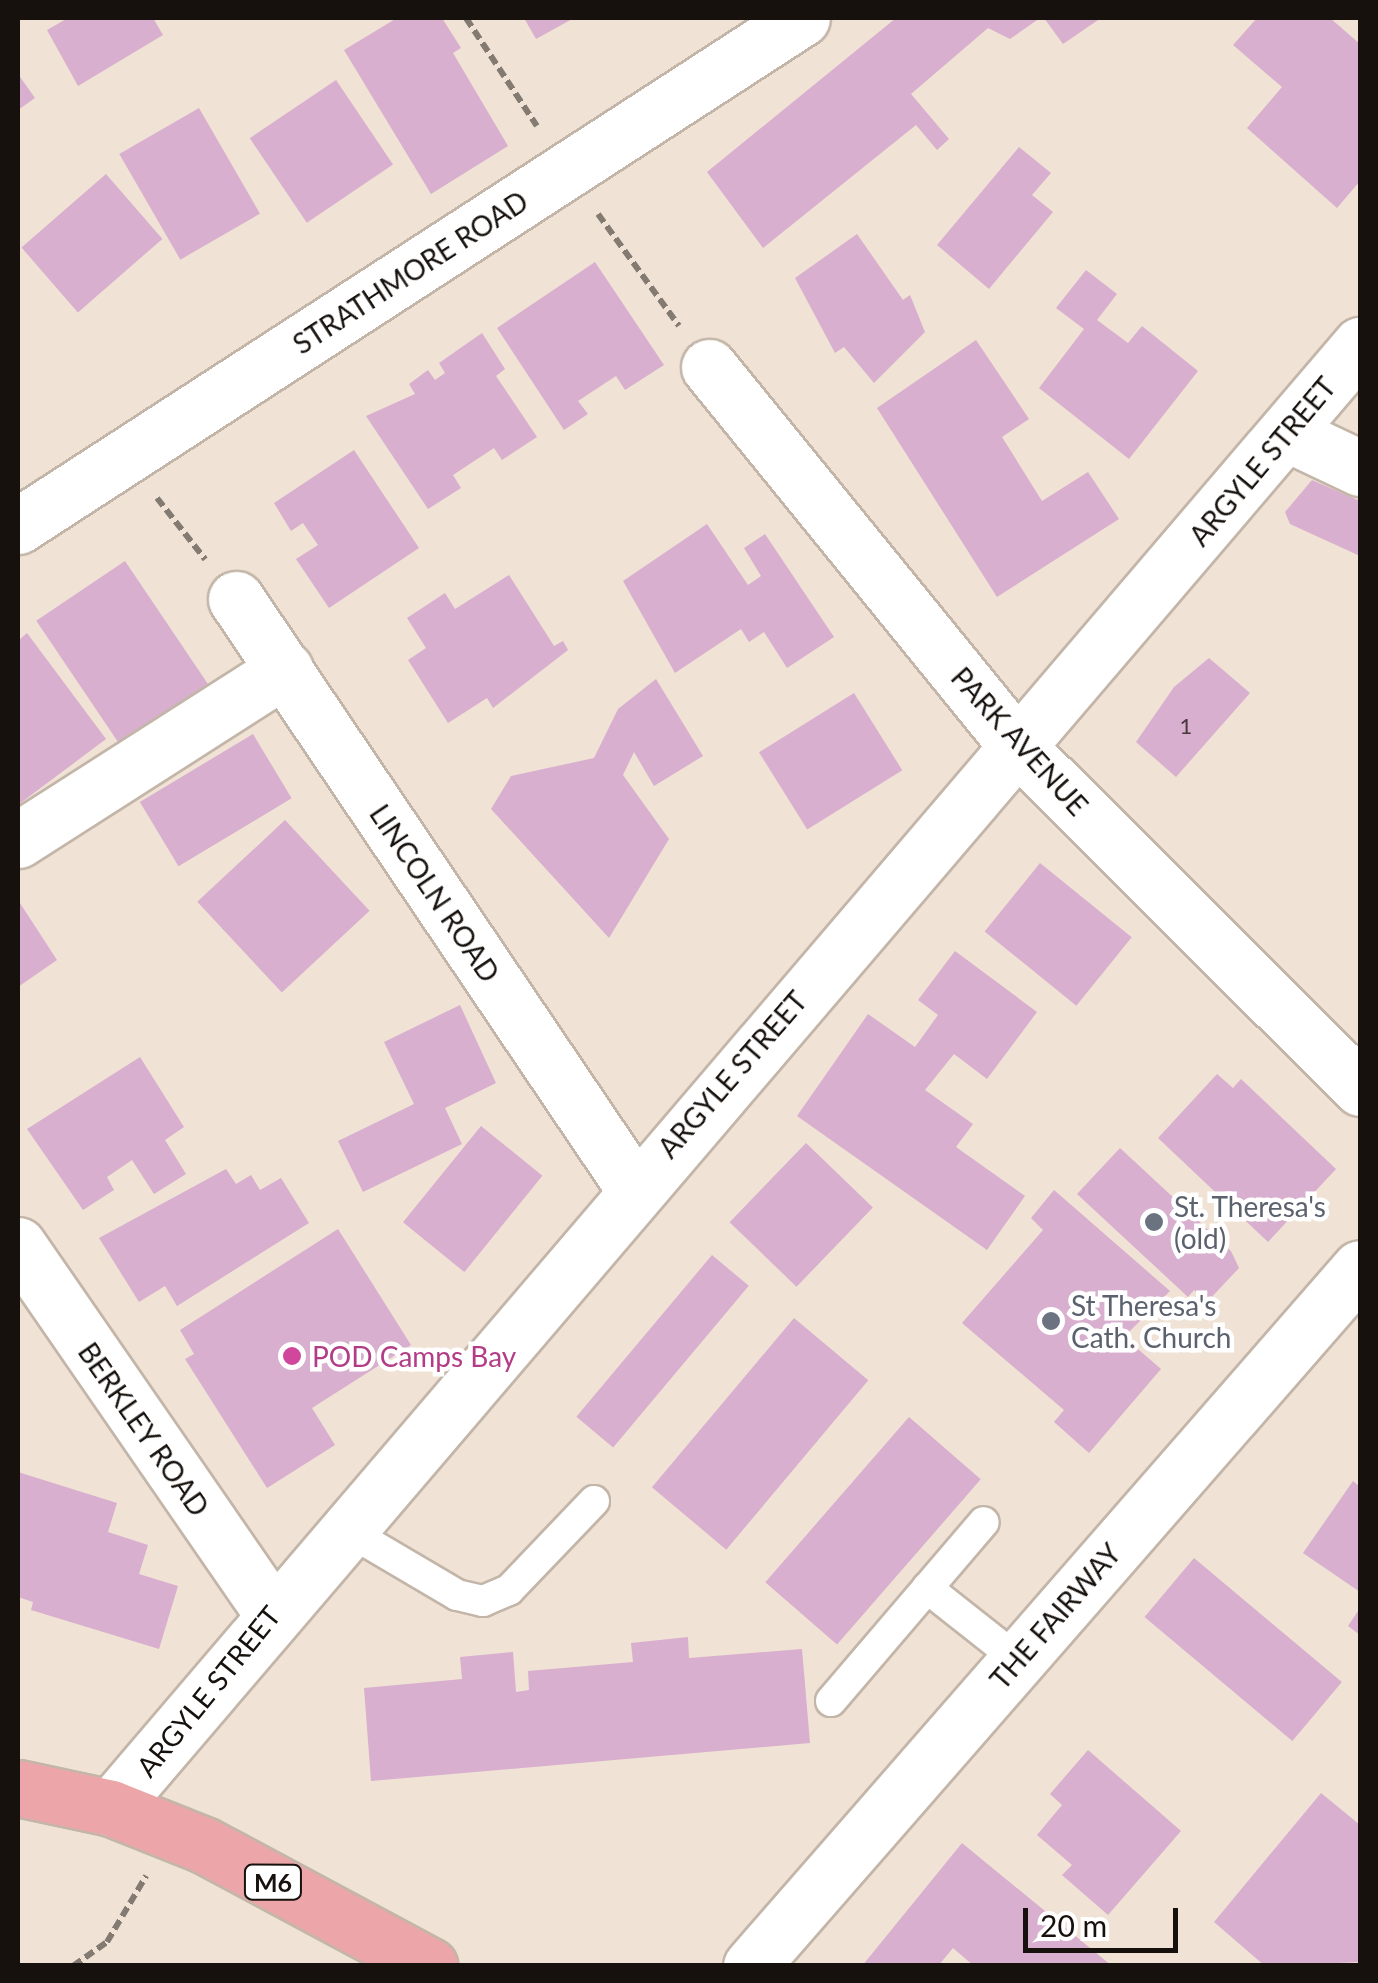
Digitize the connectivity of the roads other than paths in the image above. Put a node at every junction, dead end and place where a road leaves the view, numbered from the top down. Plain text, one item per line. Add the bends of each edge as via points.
1 (802, 18) edge
2 (1360, 346) edge
3 (709, 367) road end
4 (1286, 433) junction
5 (1360, 468) edge
6 (18, 526) edge
7 (236, 599) road end
8 (285, 669) junction
9 (1018, 746) junction
10 (18, 840) edge
11 (1360, 1088) edge
12 (633, 1187) junction
13 (18, 1245) edge
14 (1360, 1268) edge
15 (594, 1500) dead end
16 (984, 1522) dead end
17 (344, 1529) junction
18 (927, 1588) junction
19 (271, 1612) junction
20 (1018, 1659) junction
21 (831, 1701) dead end
22 (18, 1788) edge
23 (111, 1808) junction
24 (430, 1966) edge
25 (751, 1966) edge

1 - 6 street, STRATHMORE ROAD
2 - 4 street, ARGYLE STREET
3 - 9 street, PARK AVENUE
4 - 5 street
4 - 9 street, ARGYLE STREET
7 - 8 street, LINCOLN ROAD
8 - 10 street
8 - 12 street, LINCOLN ROAD
9 - 11 street, PARK AVENUE
9 - 12 street, ARGYLE STREET
12 - 17 street, ARGYLE STREET
13 - 19 street, BERKLEY ROAD
14 - 20 street, THE FAIRWAY
15 - 17 lane via 509,1590 483,1600 457,1596
16 - 18 lane
17 - 19 street, ARGYLE STREET
18 - 20 lane
18 - 21 lane
19 - 23 street, ARGYLE STREET
20 - 25 street, THE FAIRWAY
22 - 23 main road, M6
23 - 24 main road, M6 via 171,1832

